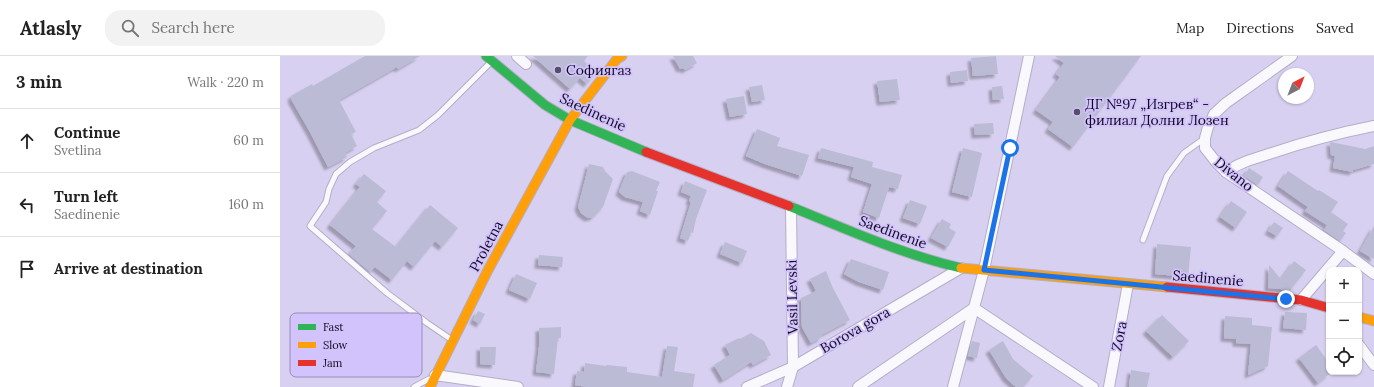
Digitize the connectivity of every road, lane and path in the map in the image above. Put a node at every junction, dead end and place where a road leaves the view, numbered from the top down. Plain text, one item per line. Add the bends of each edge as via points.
1 (516, 56) edge
2 (622, 56) edge
3 (1029, 56) edge
4 (1292, 56) edge
5 (489, 59) edge
6 (526, 64) dead end
7 (570, 120) junction
8 (1374, 126) edge
9 (1205, 138) junction
10 (1226, 172) junction
11 (791, 207) junction
12 (1143, 240) dead end
13 (1343, 251) junction
14 (961, 268) junction
15 (984, 270) junction
16 (1374, 274) edge
17 (1128, 284) junction
18 (1301, 300) junction
19 (1326, 307) edge
20 (974, 308) junction
21 (414, 313) edge
22 (1362, 318) edge
23 (422, 319) edge
24 (1374, 321) edge
25 (453, 341) junction
26 (1362, 349) edge
27 (1374, 365) edge
28 (793, 367) junction
29 (435, 375) junction
30 (414, 387) edge
31 (430, 387) edge
32 (518, 387) edge
33 (748, 387) edge
34 (787, 387) edge
35 (858, 387) edge
36 (953, 387) edge
37 (1093, 387) edge
38 (1109, 387) edge

1 - 6 street
2 - 7 street, Proletna
3 - 15 street
4 - 9 street via 1214,114
5 - 7 street, Saedinenie via 545,105
5 - 21 lane via 438,115 419,130 374,148 336,174 326,202 310,226
7 - 11 street, Saedinenie
7 - 25 street, Proletna via 488,270
8 - 10 street via 1334,134 1281,150 1234,166
9 - 10 street, Divano via 1205,148
9 - 12 lane via 1184,153 1167,176
10 - 13 street, Divano
11 - 14 street, Saedinenie via 874,241
11 - 28 street, Vasil Levski
13 - 16 street, Divano
13 - 18 street
14 - 15 street, Saedinenie
14 - 28 street, Borova gora
15 - 17 street, Saedinenie
15 - 20 street
17 - 18 street, Saedinenie
17 - 38 street, Zora
18 - 19 street, Saedinenie
20 - 35 street
20 - 36 street
20 - 37 street
22 - 24 street
23 - 25 lane
25 - 29 street, Proletna
26 - 27 street
28 - 33 street, Borova gora
28 - 34 street, Vasil Levski
29 - 30 lane
29 - 31 street, Proletna
29 - 32 street

